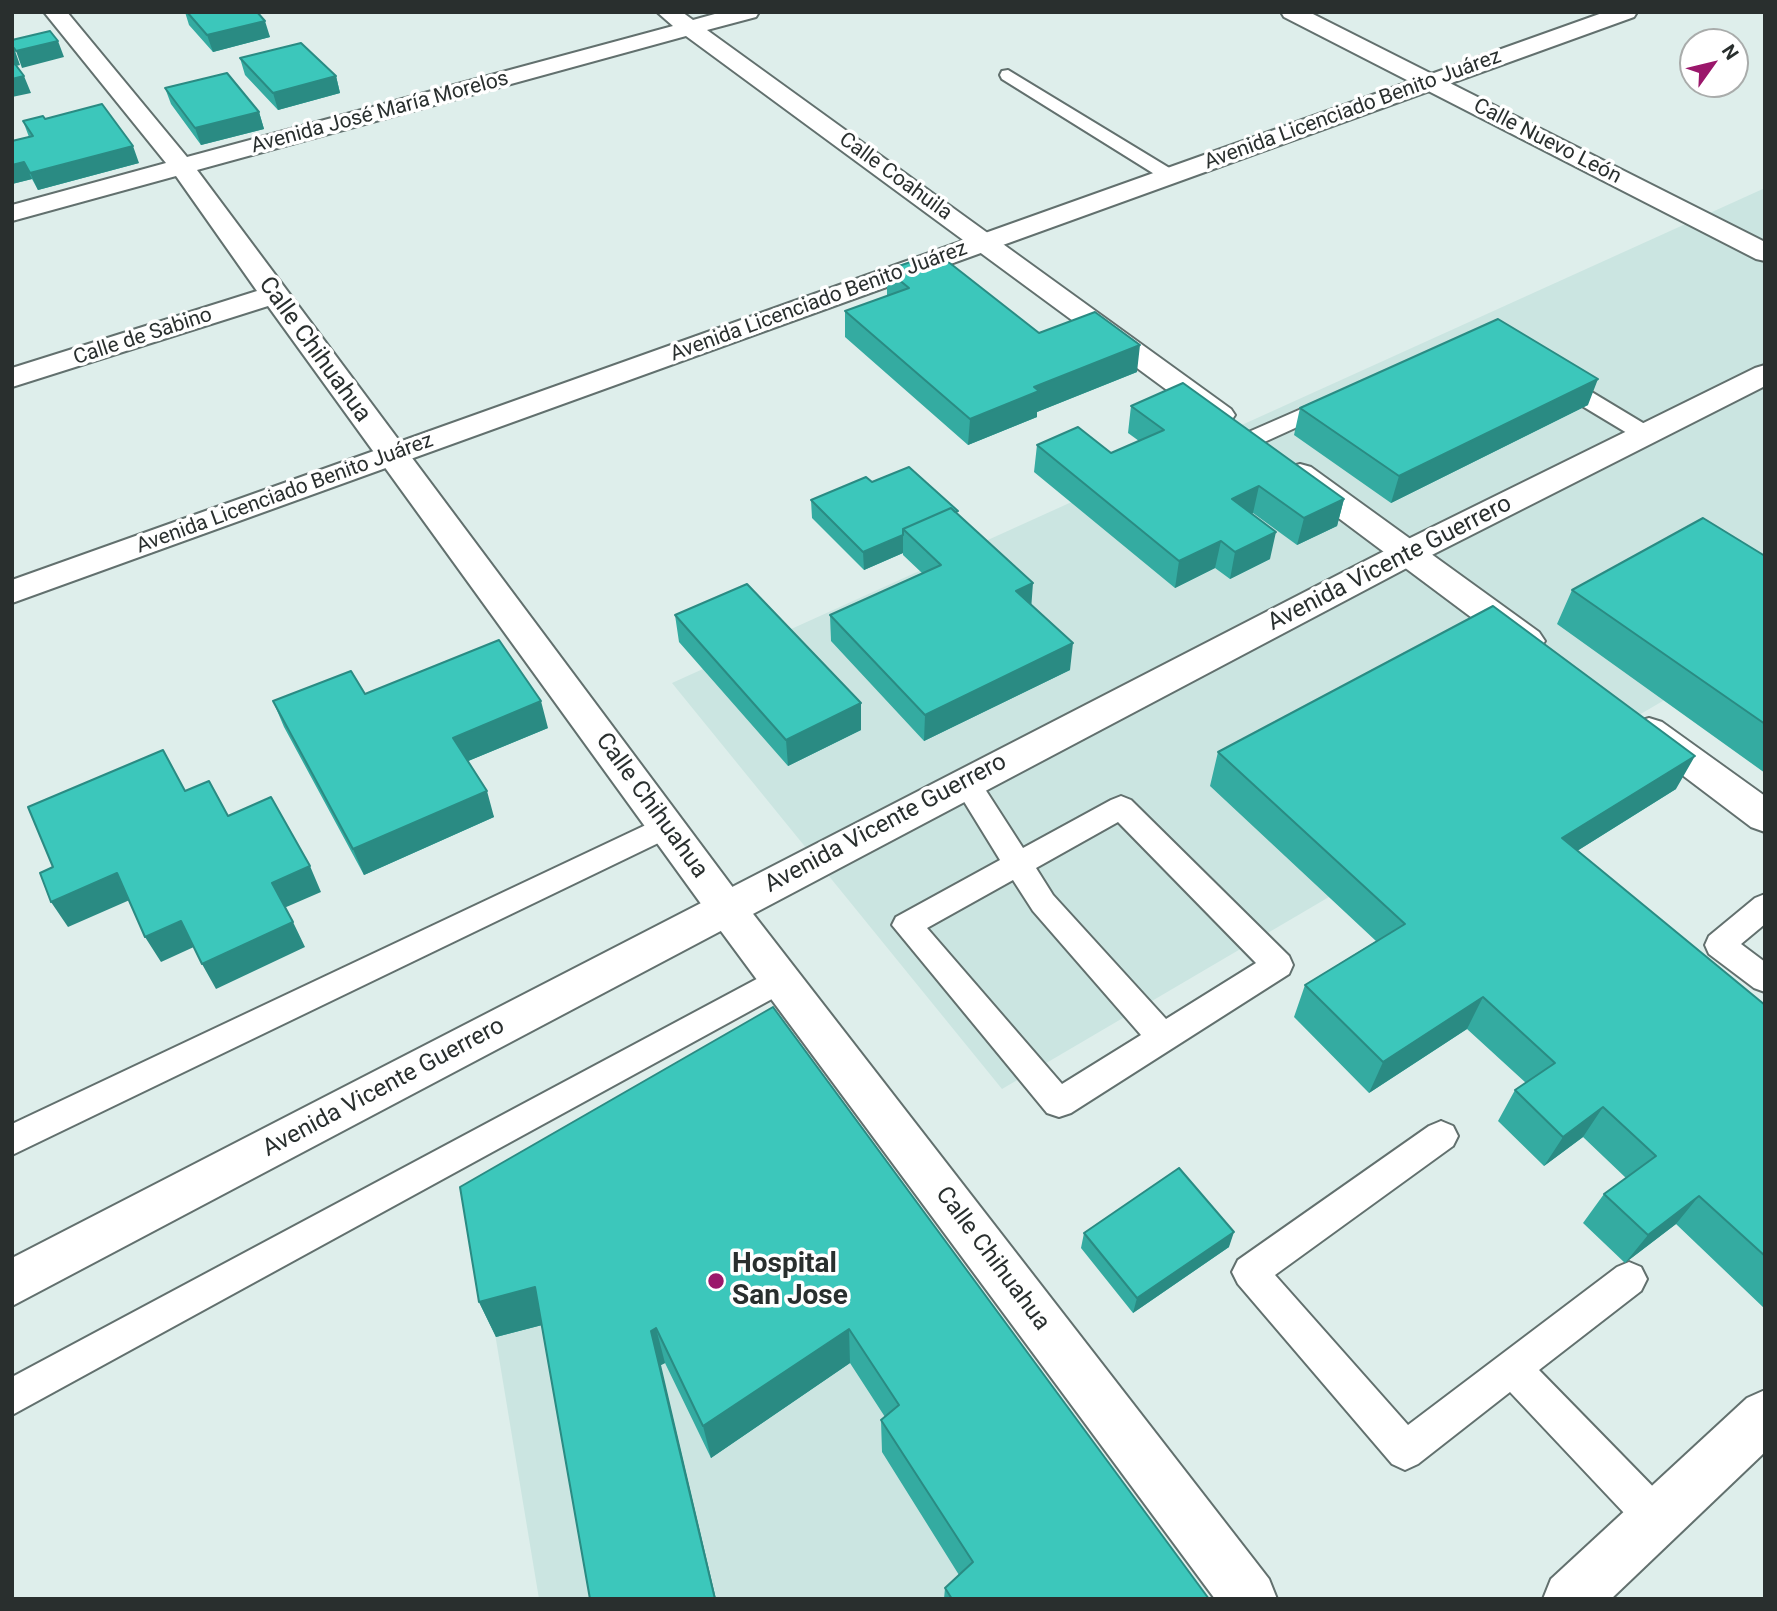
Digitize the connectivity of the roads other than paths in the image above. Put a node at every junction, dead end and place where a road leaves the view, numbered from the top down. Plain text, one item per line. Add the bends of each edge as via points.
1 (55, 12) edge
2 (748, 12) edge
3 (1292, 12) edge
4 (1626, 12) edge
5 (678, 20) edge
6 (1008, 75) dead end
7 (1430, 83) junction
8 (182, 167) junction
9 (1170, 176) junction
10 (12, 213) edge
11 (986, 242) junction
12 (1765, 253) edge
13 (274, 295) junction
14 (1539, 370) edge
15 (1765, 374) edge
16 (12, 378) edge
17 (1354, 393) edge
18 (1645, 434) junction
19 (1252, 439) junction
20 (392, 456) junction
21 (1408, 553) junction
22 (12, 592) edge
23 (1553, 660) edge
24 (1631, 718) edge
25 (966, 782) junction
26 (1765, 817) edge
27 (667, 826) junction
28 (1018, 865) junction
29 (1765, 906) edge
30 (726, 908) junction
31 (781, 979) junction
32 (1765, 979) edge
33 (1163, 1037) junction
34 (1441, 1136) dead end
35 (12, 1140) edge
36 (1629, 1279) dead end
37 (12, 1283) edge
38 (1512, 1368) junction
39 (12, 1397) edge
40 (1765, 1416) edge
41 (1655, 1517) junction
42 (1249, 1599) edge
43 (1571, 1599) edge

1 - 8 street, Calle Chihuahua
2 - 5 street, Avenida José María Morelos
3 - 7 street, Calle Nuevo León
4 - 7 street, Avenida Licenciado Benito Juárez
5 - 8 street, Avenida José María Morelos
5 - 11 street, Calle Coahuila
6 - 9 lane
7 - 9 street, Avenida Licenciado Benito Juárez
7 - 12 street, Calle Nuevo León
8 - 10 street, Avenida José María Morelos
8 - 13 street, Calle Chihuahua
9 - 11 street, Avenida Licenciado Benito Juárez
11 - 19 street, Calle Coahuila
11 - 20 street, Avenida Licenciado Benito Juárez
13 - 16 street, Calle de Sabino
13 - 20 street, Calle Chihuahua
14 - 18 lane
15 - 18 street, Avenida Vicente Guerrero
17 - 19 lane
18 - 21 street, Avenida Vicente Guerrero
19 - 21 street, Calle Coahuila
20 - 22 street, Avenida Licenciado Benito Juárez
20 - 27 street, Calle Chihuahua
21 - 23 street, Calle Coahuila
21 - 25 street, Avenida Vicente Guerrero
24 - 26 street
25 - 28 lane
25 - 30 street, Avenida Vicente Guerrero
27 - 30 street, Calle Chihuahua
27 - 35 lane
28 - 33 lane via 1043,903
28 - 33 lane via 1121,807 1278,965
28 - 33 lane via 907,925 1059,1103
29 - 32 lane via 1720,945
30 - 31 street, Calle Chihuahua
30 - 37 street, Avenida Vicente Guerrero
31 - 39 lane
31 - 42 street, Calle Chihuahua
34 - 38 lane via 1251,1272 1405,1451
36 - 38 lane
38 - 41 lane
40 - 41 street
41 - 43 street

